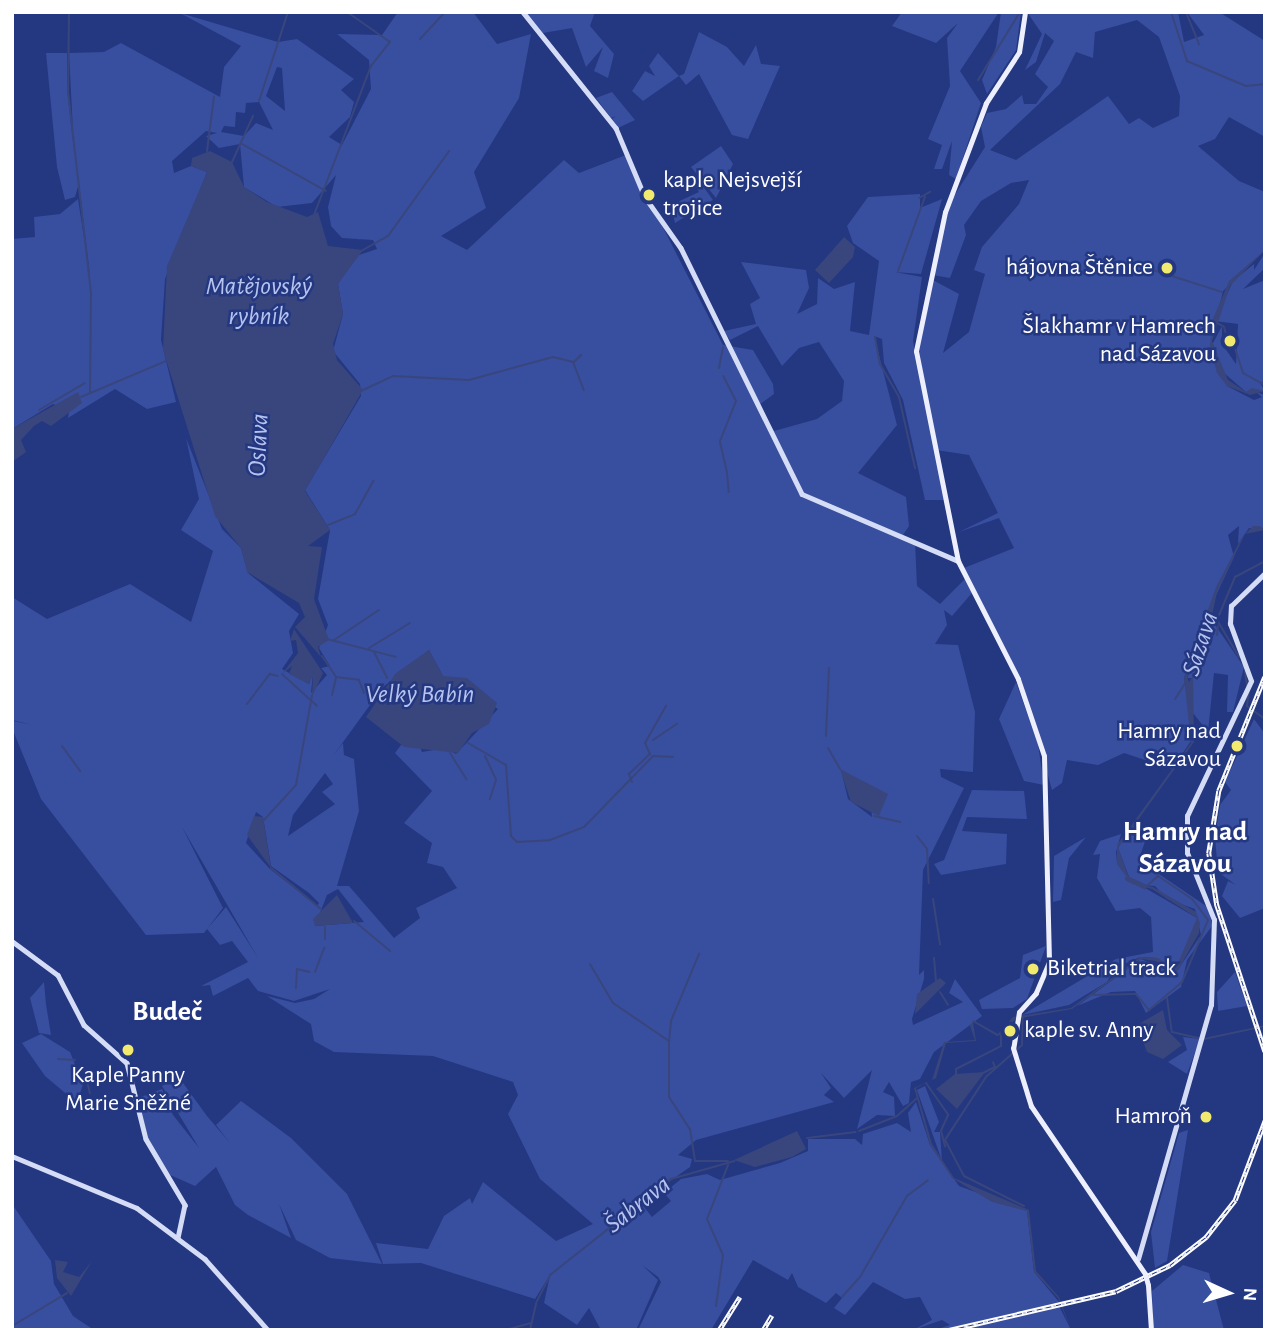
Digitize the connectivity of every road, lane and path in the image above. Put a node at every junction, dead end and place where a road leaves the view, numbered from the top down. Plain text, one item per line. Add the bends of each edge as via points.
1 (523, 12) edge
2 (1025, 12) edge
3 (958, 561) junction
4 (1265, 573) edge
5 (12, 941) edge
6 (12, 1156) edge
7 (178, 1237) junction
8 (1138, 1259) junction
9 (268, 1330) edge
10 (1151, 1330) edge

1 - 3 street via 622,139 648,201 681,248 802,495
2 - 3 main road via 1019,52 986,103 945,212 917,325 921,399
3 - 8 main road via 1018,679 1044,756 1049,962 1017,1017 1015,1052 1031,1106
4 - 8 street via 1231,606 1230,624 1251,681 1187,816 1187,853 1214,920 1211,1005
5 - 7 street via 58,975 84,1025 127,1063 146,1139 185,1205
6 - 7 street via 94,1185
7 - 9 street
8 - 10 main road, bridge via 1148,1285

